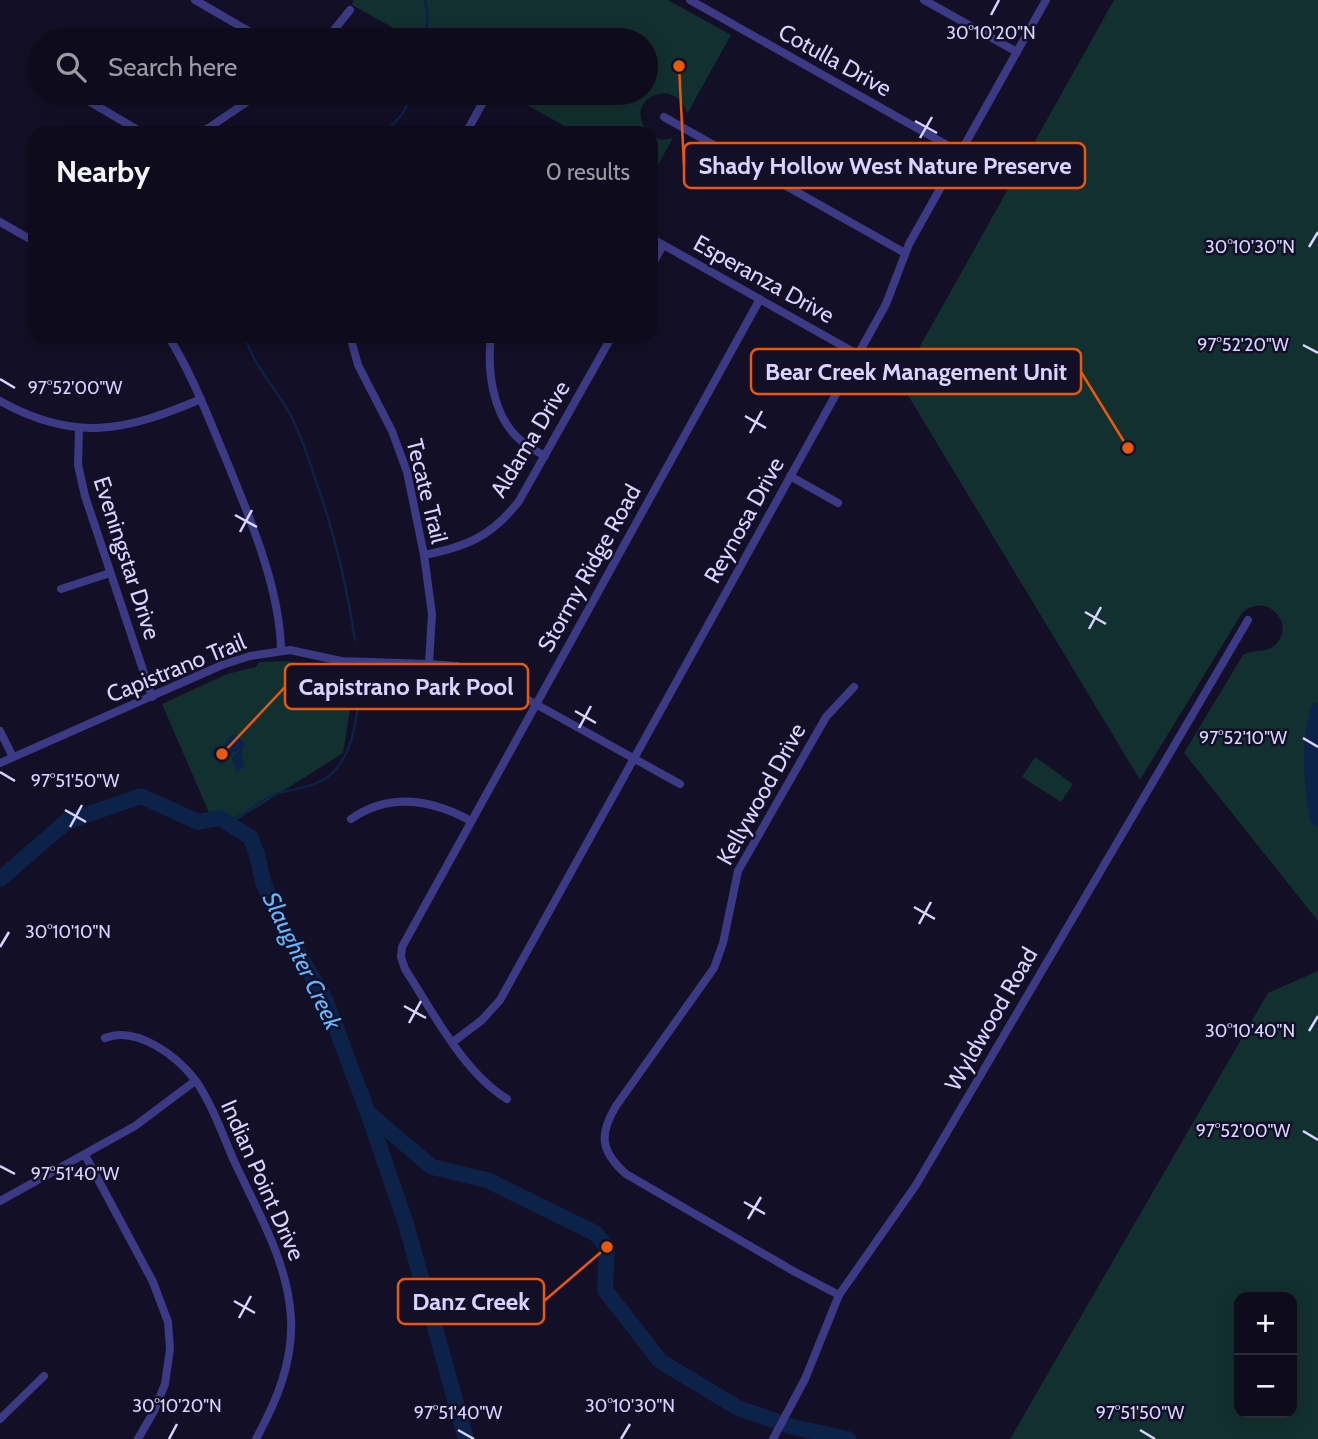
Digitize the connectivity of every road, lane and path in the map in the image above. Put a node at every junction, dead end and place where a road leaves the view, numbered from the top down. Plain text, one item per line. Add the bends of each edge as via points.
1 (194, 0) edge
2 (690, 0) edge
3 (924, 0) edge
4 (1046, 0) edge
5 (350, 10) dead end
6 (243, 28) edge
7 (336, 28) edge
8 (1017, 52) junction
9 (95, 105) edge
10 (242, 105) edge
11 (481, 105) edge
12 (664, 117) dead end
13 (131, 126) edge
14 (211, 126) edge
15 (470, 126) edge
16 (961, 153) junction
17 (0, 222) edge
18 (28, 238) edge
19 (658, 242) edge
20 (663, 245) junction
21 (905, 253) junction
22 (658, 254) edge
23 (760, 299) junction
24 (172, 343) edge
25 (352, 343) edge
26 (490, 343) edge
27 (608, 343) edge
28 (857, 354) junction
29 (201, 399) junction
30 (0, 401) edge
31 (79, 429) junction
32 (545, 456) junction
33 (790, 477) junction
34 (838, 503) dead end
35 (424, 555) junction
36 (110, 573) junction
37 (61, 589) dead end
38 (1248, 620) dead end
39 (281, 650) junction
40 (429, 664) junction
41 (854, 687) dead end
42 (152, 697) junction
43 (535, 703) junction
44 (0, 731) edge
45 (13, 757) junction
46 (635, 758) junction
47 (0, 763) edge
48 (680, 784) dead end
49 (351, 819) dead end
50 (471, 821) junction
51 (105, 1038) dead end
52 (453, 1042) junction
53 (195, 1081) junction
54 (507, 1099) dead end
55 (85, 1155) junction
56 (0, 1201) edge
57 (839, 1295) junction
58 (44, 1376) dead end
59 (0, 1419) edge
60 (138, 1439) edge
61 (256, 1439) edge
62 (774, 1439) edge

1 - 6 street
2 - 16 street, Cotulla Drive
3 - 8 street
4 - 8 street, Reynosa Drive
5 - 7 street
8 - 16 street, Reynosa Drive
9 - 13 street
10 - 14 street
11 - 15 street
12 - 21 street
16 - 21 street, Reynosa Drive
17 - 18 street
19 - 20 street, Esperanza Drive
20 - 22 street
20 - 23 street, Esperanza Drive
21 - 28 street, Reynosa Drive via 889,297
23 - 28 street, Esperanza Drive
23 - 43 street, Stormy Ridge Road
24 - 29 street
25 - 35 street, Tecate Trail via 407,472
26 - 32 street via 500,413 519,440
27 - 32 street, Aldama Drive
28 - 33 street, Reynosa Drive
29 - 31 street via 139,423
29 - 39 street via 241,494 274,593
30 - 31 street via 43,421
31 - 36 street, Eveningstar Drive via 80,476
32 - 35 street, Aldama Drive via 519,501 492,530 460,547
33 - 34 street
33 - 46 street, Reynosa Drive
35 - 40 street, Tecate Trail via 432,614
36 - 37 street
36 - 42 street, Eveningstar Drive
38 - 57 street, Wyldwood Road via 916,1185
39 - 40 street, Capistrano Trail via 341,661
39 - 42 street, Capistrano Trail via 240,658
40 - 43 street, Capistrano Trail via 476,671
41 - 57 street, Kellywood Drive via 825,717 757,834 734,883 714,968 616,1105 604,1129 605,1147 626,1174
42 - 45 street, Capistrano Trail
43 - 46 street, Capistrano Trail
43 - 50 street, Stormy Ridge Road
44 - 45 street
45 - 47 street, Capistrano Trail
46 - 48 street, Capistrano Trail
46 - 52 street, Reynosa Drive via 500,1000
49 - 50 street via 365,810 418,801
50 - 52 street, Stormy Ridge Road via 401,953 405,969
51 - 53 street, Indian Point Drive via 120,1034 147,1042
52 - 54 street, Stormy Ridge Road via 477,1076
53 - 55 street via 145,1119
53 - 61 street, Indian Point Drive via 287,1284 292,1333 286,1371
55 - 56 street
55 - 60 street via 153,1282 168,1322 165,1384
57 - 62 street, Wyldwood Road
58 - 59 street

